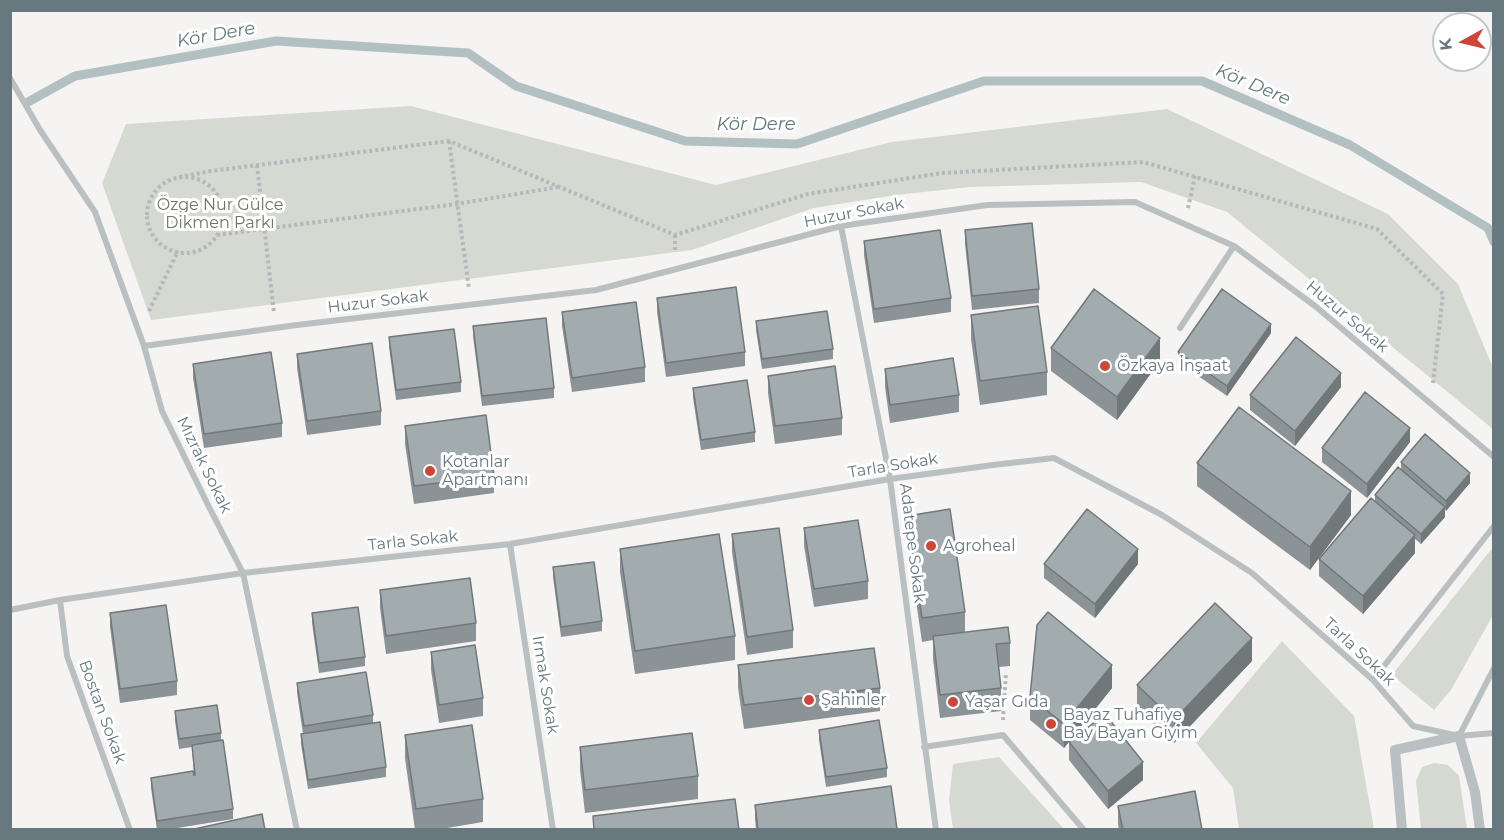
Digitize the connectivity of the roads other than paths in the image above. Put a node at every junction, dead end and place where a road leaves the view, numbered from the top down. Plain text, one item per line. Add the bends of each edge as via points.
1 (12, 81) edge
2 (841, 226) junction
3 (1234, 246) junction
4 (1180, 328) dead end
5 (144, 346) junction
6 (1494, 457) edge
7 (890, 479) junction
8 (1494, 526) edge
9 (510, 544) junction
10 (243, 573) junction
11 (60, 600) junction
12 (10, 610) edge
13 (1494, 668) edge
14 (1373, 680) junction
15 (1494, 732) edge
16 (1459, 736) junction
17 (924, 747) junction
18 (130, 830) edge
19 (297, 830) edge
20 (554, 830) edge
21 (936, 830) edge
22 (1084, 830) edge
23 (1402, 830) edge
24 (1480, 830) edge

1 - 5 street, Mızrak Sokak via 95,212
2 - 3 street, Huzur Sokak via 987,205 1135,202
2 - 5 street, Huzur Sokak via 596,290
2 - 7 street, Adatepe Sokak
3 - 4 street
3 - 6 street, Huzur Sokak via 1315,306
5 - 10 street, Mızrak Sokak via 162,411
7 - 9 street, Tarla Sokak
7 - 14 street, Tarla Sokak via 1054,458 1162,515 1252,573
7 - 17 street, Adatepe Sokak
8 - 14 street
9 - 10 street, Tarla Sokak
9 - 20 street, Irmak Sokak
10 - 11 street, Tarla Sokak
10 - 19 street, Mızrak Sokak
11 - 12 street, Tarla Sokak
11 - 18 street, Bostan Sokak via 67,656
13 - 16 street
14 - 16 street, Tarla Sokak via 1413,726
15 - 16 street, Tarla Sokak
16 - 23 street via 1395,750
16 - 24 street via 1475,792
17 - 21 street, Adatepe Sokak
17 - 22 street via 1003,735

